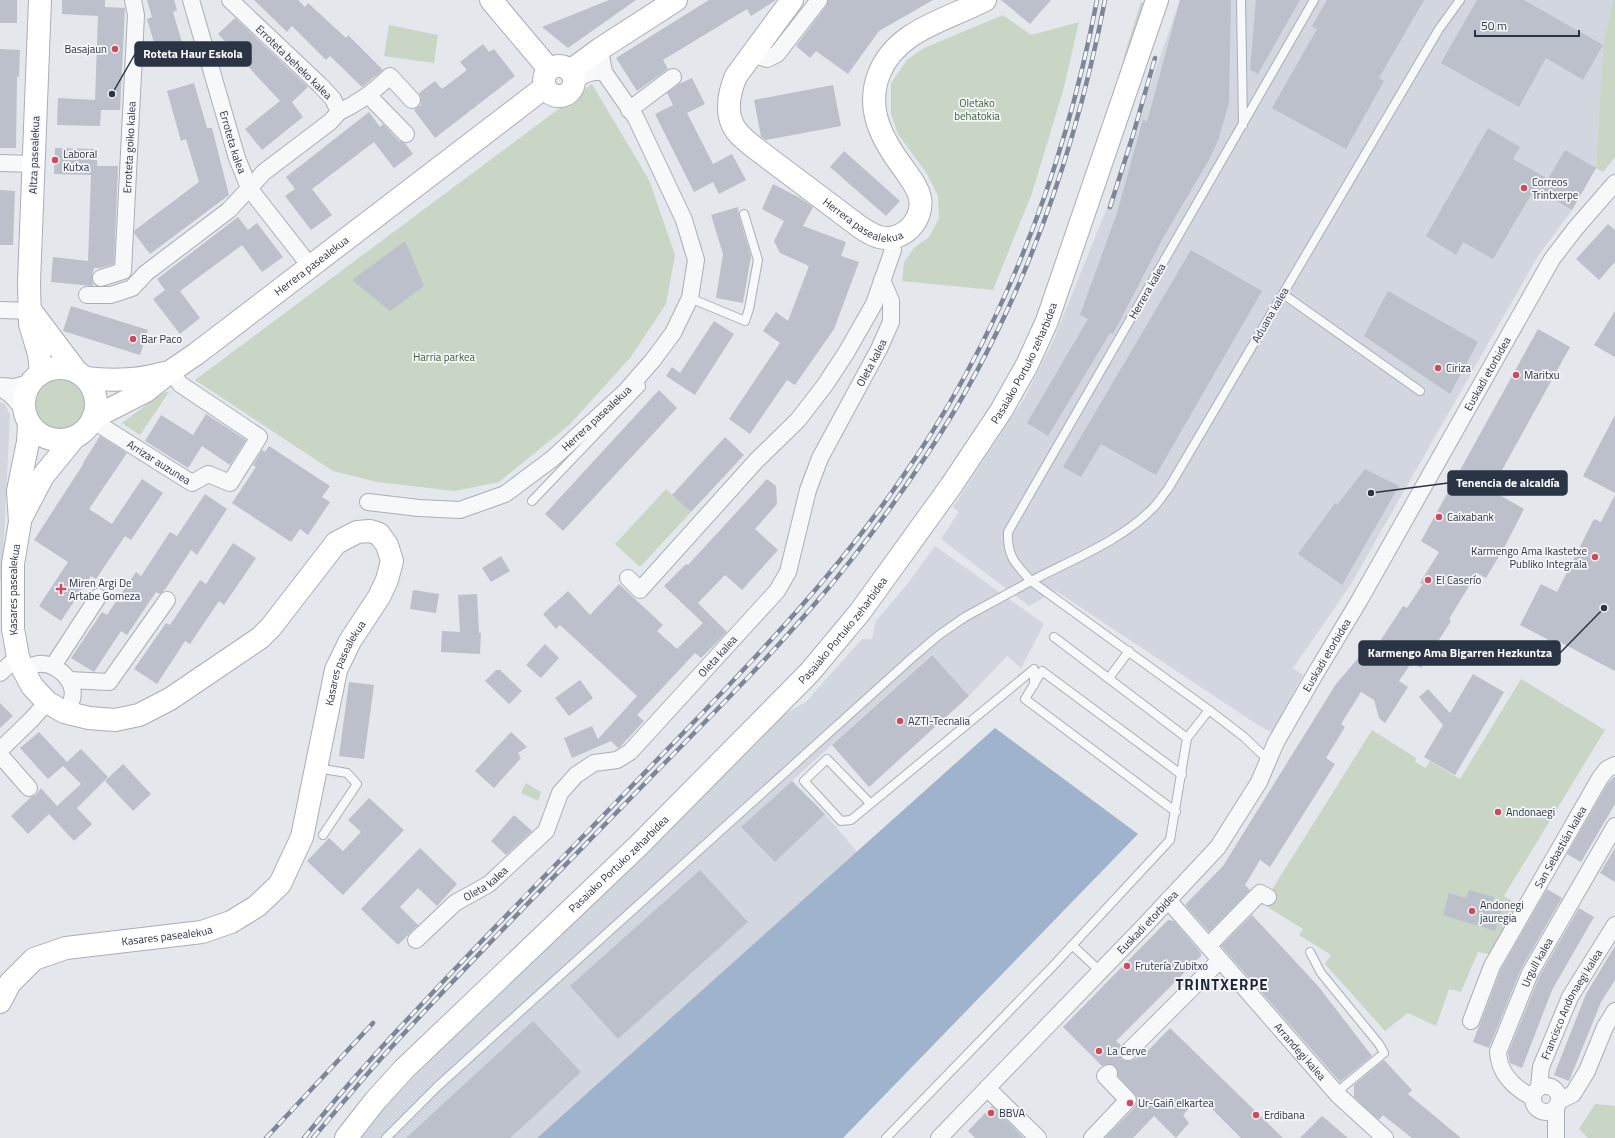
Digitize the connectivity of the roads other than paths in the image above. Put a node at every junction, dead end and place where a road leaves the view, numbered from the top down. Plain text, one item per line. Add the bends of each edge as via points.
1 (40, 0) edge
2 (133, 0) edge
3 (191, 0) edge
4 (230, 0) edge
5 (491, 0) edge
6 (676, 0) edge
7 (792, 0) edge
8 (819, 0) edge
9 (985, 0) edge
10 (1157, 0) edge
11 (1241, 0) edge
12 (1314, 0) edge
13 (1460, 0) edge
14 (600, 49) junction
15 (752, 54) junction
16 (604, 72) junction
17 (572, 76) junction
18 (673, 77) dead end
19 (547, 78) junction
20 (369, 96) junction
21 (412, 100) dead end
22 (629, 110) junction
23 (339, 112) junction
24 (1243, 126) junction
25 (406, 134) dead end
26 (0, 163) edge
27 (34, 164) junction
28 (1615, 183) edge
29 (249, 188) junction
30 (744, 214) dead end
31 (887, 238) junction
32 (310, 266) junction
33 (101, 278) dead end
34 (882, 280) junction
35 (1283, 294) junction
36 (87, 296) dead end
37 (690, 298) junction
38 (0, 310) edge
39 (30, 311) junction
40 (171, 371) junction
41 (81, 375) junction
42 (639, 376) junction
43 (36, 378) junction
44 (0, 387) edge
45 (1420, 391) dead end
46 (26, 417) junction
47 (93, 419) junction
48 (74, 438) junction
49 (532, 501) dead end
50 (368, 502) dead end
51 (20, 522) junction
52 (628, 578) dead end
53 (1031, 581) junction
54 (98, 597) dead end
55 (167, 600) dead end
56 (1054, 637) dead end
57 (1129, 651) junction
58 (21, 663) junction
59 (53, 666) junction
60 (0, 673) edge
61 (1109, 678) junction
62 (69, 680) junction
63 (1034, 685) junction
64 (56, 707) junction
65 (1209, 710) junction
66 (1187, 738) junction
67 (0, 750) edge
68 (0, 756) edge
69 (1268, 760) junction
70 (1615, 765) edge
71 (316, 767) junction
72 (1182, 775) junction
73 (29, 788) dead end
74 (870, 803) junction
75 (1176, 812) junction
76 (1615, 826) edge
77 (323, 835) dead end
78 (1268, 897) dead end
79 (1168, 900) junction
80 (1615, 924) edge
81 (416, 940) dead end
82 (1072, 946) junction
83 (1208, 946) junction
84 (1310, 952) dead end
85 (1220, 960) junction
86 (1100, 972) junction
87 (0, 1002) edge
88 (1615, 1011) edge
89 (1471, 1021) dead end
90 (1128, 1052) dead end
91 (1109, 1073) dead end
92 (987, 1088) junction
93 (1536, 1092) junction
94 (1338, 1095) junction
95 (1553, 1107) junction
96 (1368, 1133) edge
97 (948, 1135) edge
98 (346, 1138) edge
99 (386, 1138) edge
100 (886, 1138) edge
101 (1038, 1138) edge
102 (1092, 1138) edge
103 (1385, 1138) edge
104 (1552, 1138) edge
105 (1556, 1138) edge

1 - 27 street, Altza pasealekua
2 - 33 street, Erroteta goiko kalea via 136,15 123,271
3 - 29 street, Erroteta kalea via 237,158
4 - 23 street, Erroteta beheko kalea via 320,85 333,99
5 - 19 street
6 - 14 street
7 - 15 street, Herrera pasealekua
8 - 15 street via 777,54 767,59
9 - 31 street, Herrera pasealekua via 904,40 885,61 878,75 874,98 878,127 920,198 919,214 909,230
10 - 98 street, Pasaiako Portuko zeharbidea via 1047,321 1027,365 1001,411 903,554 860,612 810,672 639,845 404,1069
11 - 24 lane
12 - 24 lane, Herrera kalea
13 - 35 lane, Aduana kalea via 1439,29
14 - 16 street
14 - 17 street
15 - 31 street, Herrera pasealekua via 736,76 730,90 729,112 739,134 860,227 869,233
16 - 17 street
16 - 22 street, Herrera pasealekua
17 - 19 street via 567,68 558,66
18 - 22 street
19 - 32 street, Herrera pasealekua
20 - 21 street via 390,76
20 - 23 street
20 - 25 street
22 - 37 street, Herrera pasealekua via 636,118 684,220 696,260
23 - 29 street, Erroteta beheko kalea via 330,122 264,172
24 - 53 lane, Herrera kalea via 1008,532 1008,547 1015,563
26 - 27 street
27 - 39 street, Altza pasealekua
28 - 69 street, Euskadi etorbidea via 1552,259
29 - 32 street, Erroteta kalea
29 - 36 street via 229,210 146,273 132,288 111,295
30 - 37 lane via 758,260 745,321
31 - 34 street via 893,250
32 - 40 street, Herrera pasealekua
34 - 52 street via 874,304 846,354 798,420 756,461 640,590
34 - 81 street, Oleta kalea via 891,301 891,322 820,458 808,490 788,572 777,590 630,752 617,760 594,763 576,775 560,794 546,831 489,884 455,903
35 - 45 lane
35 - 53 lane, Aduana kalea via 1168,489 1153,508 1136,523 1105,543
37 - 42 street, Herrera pasealekua via 673,333
38 - 39 street
39 - 41 street
39 - 43 street, Altza pasealekua via 31,331 39,354
40 - 41 street, Herrera pasealekua via 129,380 100,380
40 - 47 street, Herrera pasealekua via 146,391
40 - 47 street, Arrizar auzunea via 180,384 259,437 230,483 208,474 192,483
41 - 43 street via 59,368 50,369
41 - 47 street via 92,388 96,400
42 - 49 lane via 641,387
42 - 50 street, Herrera pasealekua via 552,459 505,494 460,510
43 - 44 street via 14,387
43 - 46 street via 26,392 23,402
44 - 46 street via 12,396
46 - 48 street via 39,435 52,440
46 - 51 street, Kasares pasealekua via 28,447 18,491
47 - 48 street via 85,430
48 - 51 street, Kasares pasealekua via 43,476
51 - 58 street, Kasares pasealekua via 13,564 12,600 13,629
53 - 57 lane, Herrera kalea
53 - 99 lane, Aduana kalea via 965,617 938,635 437,1087
54 - 59 street
55 - 62 street via 109,682
56 - 61 lane
57 - 61 lane
57 - 65 lane, Herrera kalea
58 - 59 street
58 - 60 street
58 - 64 street, Kasares pasealekua via 32,686
59 - 62 street
61 - 66 lane
62 - 64 street via 72,700
63 - 72 lane via 1042,671
63 - 74 lane via 1034,669
63 - 75 lane via 1025,699
64 - 67 street via 32,719
64 - 71 street, Kasares pasealekua via 89,718 115,720 139,715 170,699 260,638 336,543 357,532 370,531 380,534 387,544 392,561 379,597 350,641 336,670
65 - 66 lane
65 - 69 lane, Herrera kalea via 1244,737
66 - 72 lane
68 - 73 street
69 - 79 street, Euskadi etorbidea via 1259,782 1218,847
70 - 89 street, San Sebastián kalea via 1607,769 1600,778 1492,966
71 - 77 lane via 347,773 357,784
71 - 87 street, Kasares pasealekua via 302,837 280,884 257,906 231,922 202,932 66,948 34,959 10,983
72 - 75 lane
74 - 74 lane via 851,820 841,820 804,781 827,759
75 - 82 lane via 1170,840
76 - 93 street, Urgull kalea via 1530,973 1498,1052 1498,1061 1504,1075
78 - 83 street via 1260,893
79 - 83 street, Arrandegi kalea
79 - 86 street, Euskadi etorbidea
80 - 93 street, Francisco Andonaegi kalea via 1570,997 1541,1067
82 - 86 lane
82 - 100 lane
83 - 85 street, Arrandegi kalea
84 - 94 lane via 1321,973 1384,1053
85 - 90 street
85 - 94 street, Arrandegi kalea
86 - 92 street, Euskadi etorbidea
88 - 95 street via 1605,1027 1587,1071 1573,1094
91 - 102 street via 1105,1076 1132,1103
92 - 97 street, Euskadi etorbidea
92 - 101 street
93 - 95 street via 1535,1107
93 - 95 street via 1546,1085 1553,1088 1558,1093
94 - 96 street, Arrandegi kalea
95 - 104 street
95 - 105 street
96 - 103 street, Arrandegi kalea

